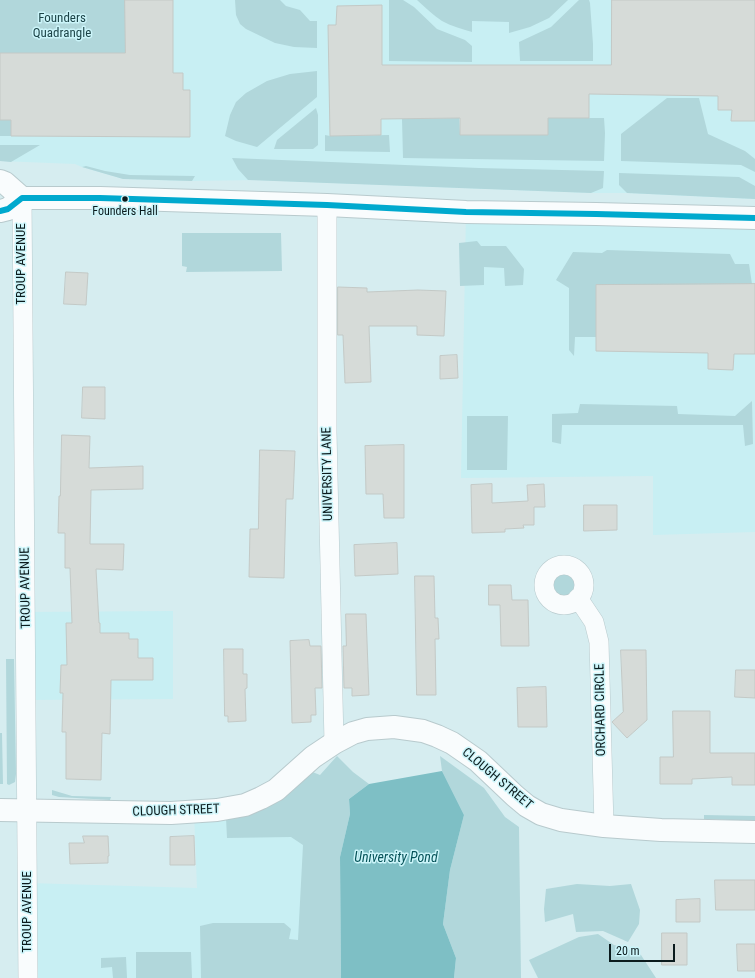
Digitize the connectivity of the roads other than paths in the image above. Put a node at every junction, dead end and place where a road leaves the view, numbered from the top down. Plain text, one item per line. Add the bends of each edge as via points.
1 (0, 181) edge
2 (22, 198) junction
3 (327, 206) junction
4 (0, 211) edge
5 (755, 218) edge
6 (578, 598) dead end
7 (334, 743) junction
8 (0, 810) edge
9 (28, 811) junction
10 (604, 826) junction
11 (755, 832) edge
12 (28, 978) edge

1 - 2 street via 6,183
2 - 3 street via 100,198
2 - 4 street via 8,209
2 - 9 street, TROUP AVENUE
3 - 5 street via 466,212
3 - 7 street, UNIVERSITY LANE via 327,432
6 - 10 street, ORCHARD CIRCLE via 594,622 599,642
7 - 9 street, CLOUGH STREET via 313,757 276,790 245,805 171,813
7 - 10 street, CLOUGH STREET via 367,729 394,727 423,731 452,743 478,761 515,796 541,814 561,820
8 - 9 street, CLOUGH STREET
9 - 12 street, TROUP AVENUE
10 - 11 street, CLOUGH STREET

